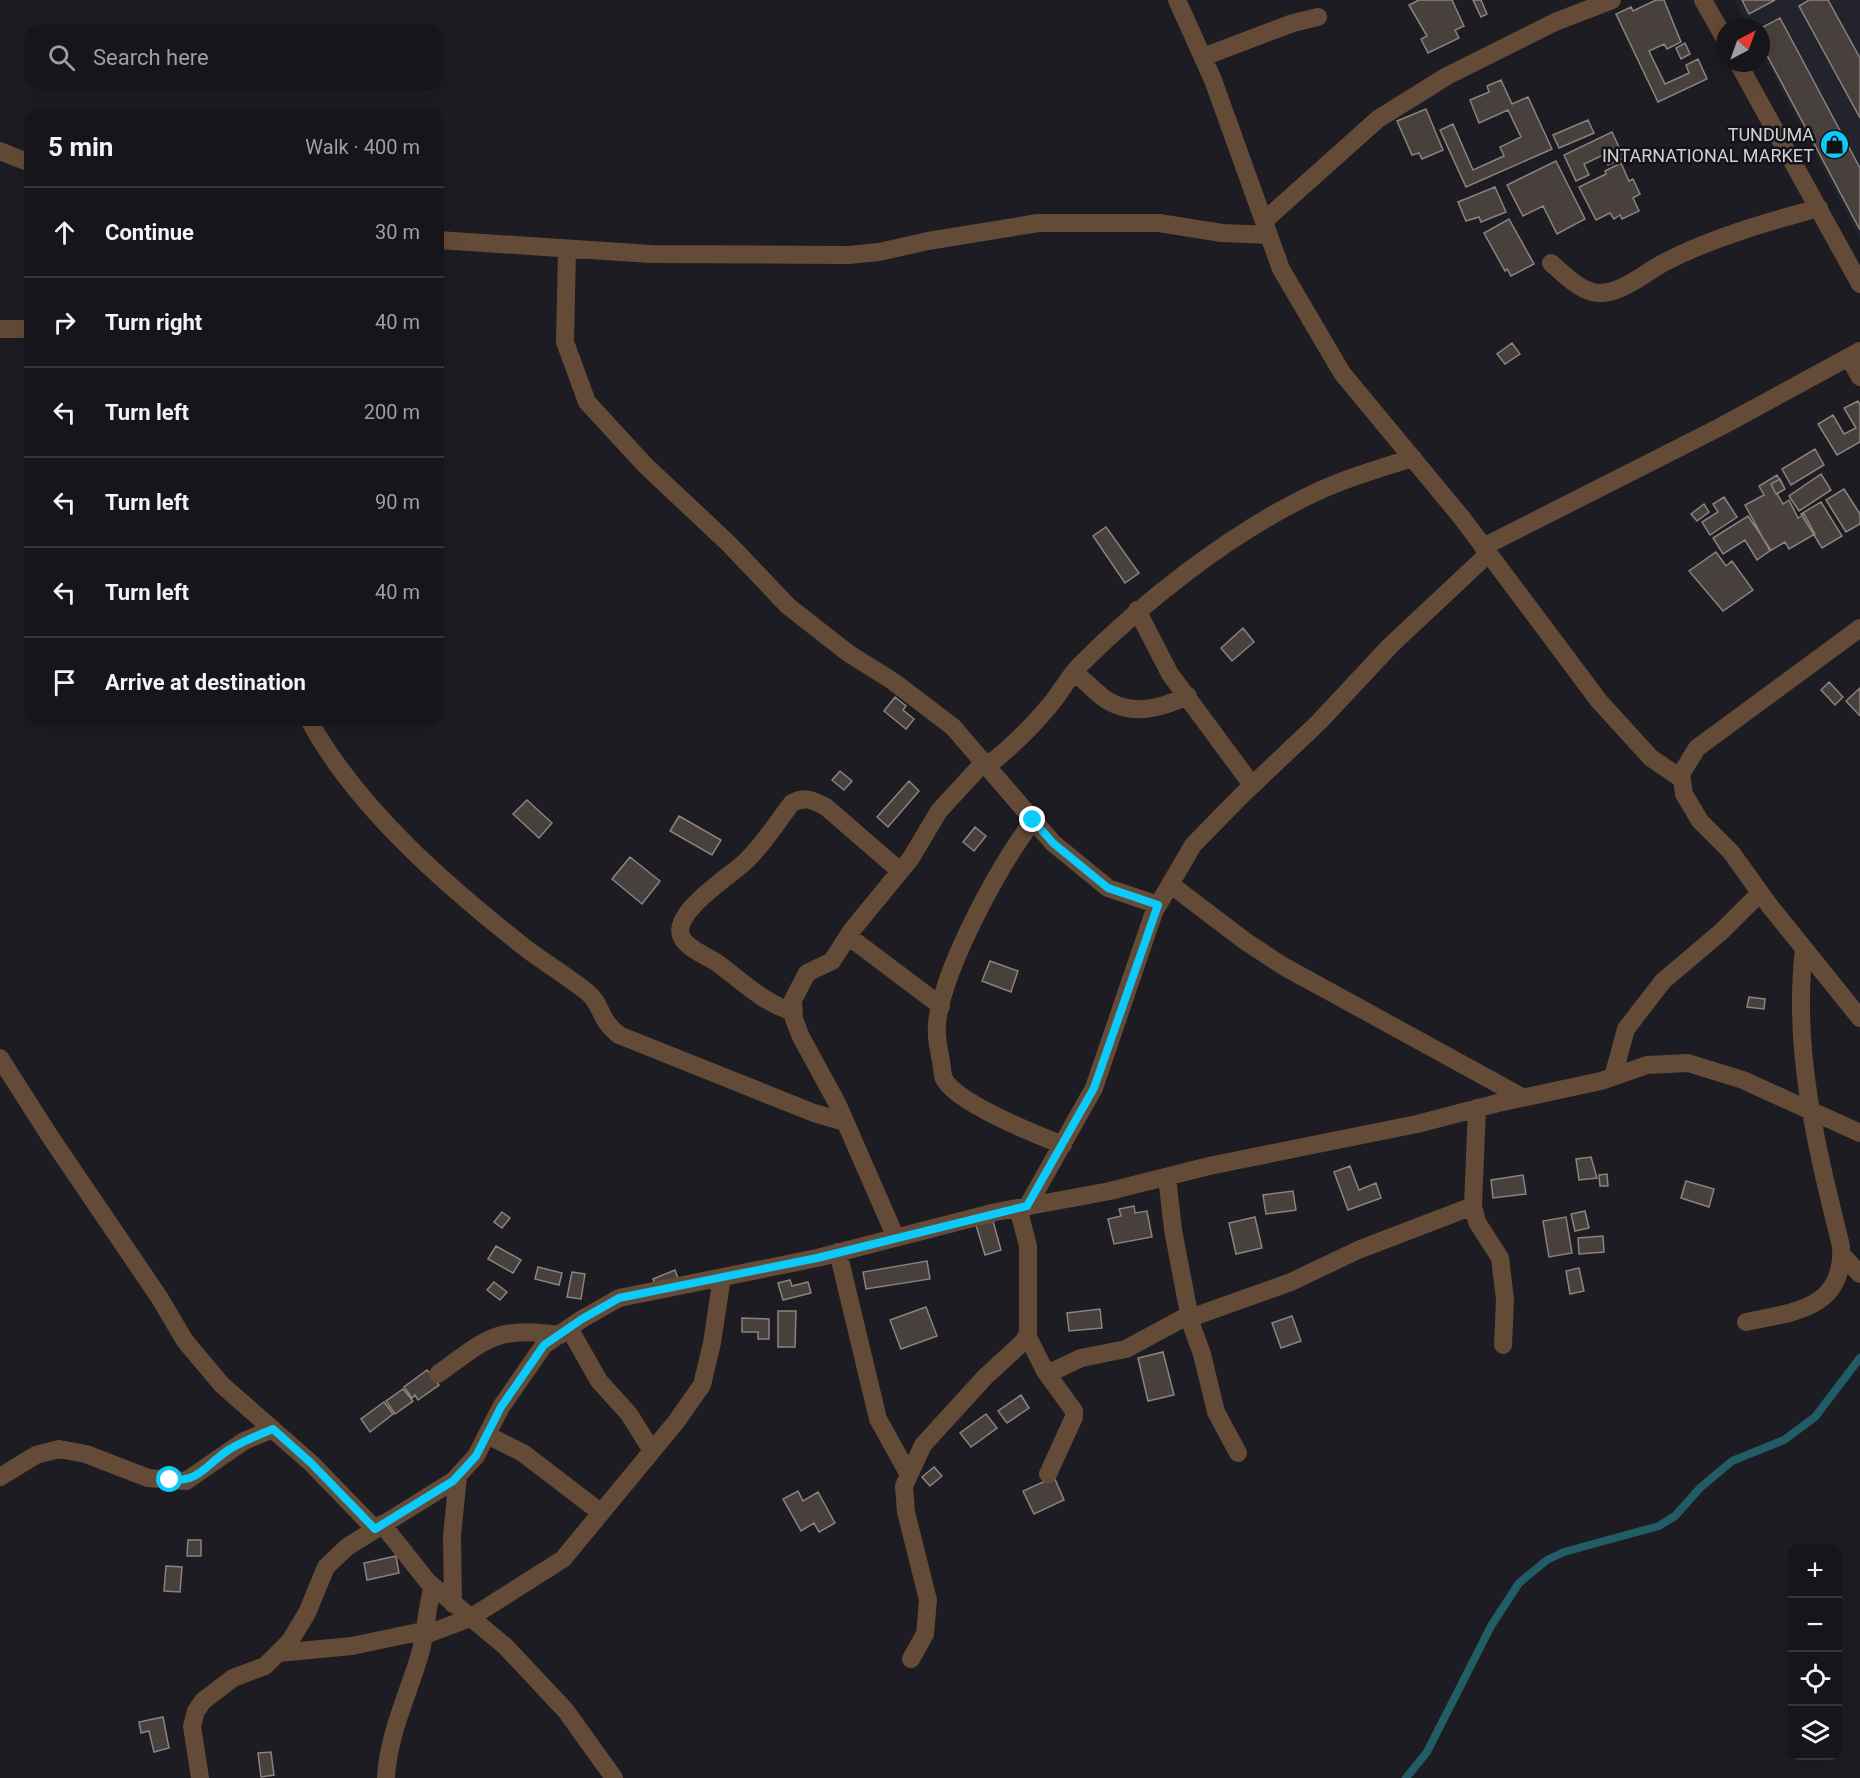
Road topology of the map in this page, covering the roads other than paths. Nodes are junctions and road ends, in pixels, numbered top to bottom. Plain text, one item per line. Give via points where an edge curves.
1 (1177, 0) edge
2 (1612, 0) edge
3 (1703, 0) edge
4 (1318, 17) dead end
5 (1716, 23) edge
6 (1203, 57) junction
7 (1743, 72) edge
8 (0, 151) edge
9 (24, 161) edge
10 (1819, 208) junction
11 (1266, 228) junction
12 (444, 240) edge
13 (567, 249) junction
14 (1551, 263) dead end
15 (1860, 284) edge
16 (24, 328) edge
17 (0, 329) edge
18 (1854, 355) edge
19 (1860, 377) edge
20 (1413, 458) junction
21 (1485, 551) junction
22 (1137, 610) junction
23 (1860, 628) edge
24 (1074, 673) junction
25 (1188, 696) junction
26 (313, 726) edge
27 (987, 763) junction
28 (1682, 779) junction
29 (1252, 785) junction
30 (1033, 820) junction
31 (900, 871) junction
32 (1170, 884) junction
33 (1760, 893) junction
34 (1158, 905) junction
35 (848, 936) junction
36 (1804, 949) junction
37 (941, 1006) junction
38 (794, 1012) junction
39 (1860, 1018) edge
40 (0, 1058) edge
41 (1613, 1077) junction
42 (1522, 1097) junction
43 (1477, 1108) junction
44 (1810, 1109) junction
45 (845, 1122) junction
46 (1860, 1133) edge
47 (1063, 1144) junction
48 (1167, 1177) junction
49 (1473, 1206) junction
50 (1023, 1207) junction
51 (896, 1238) junction
52 (837, 1252) junction
53 (1842, 1255) junction
54 (1860, 1274) edge
55 (722, 1277) junction
56 (1189, 1316) junction
57 (1746, 1322) dead end
58 (564, 1331) junction
59 (1027, 1335) junction
60 (1503, 1346) dead end
61 (438, 1374) dead end
62 (1047, 1374) junction
63 (273, 1429) junction
64 (487, 1435) junction
65 (652, 1451) junction
66 (1238, 1454) dead end
67 (1048, 1474) dead end
68 (458, 1476) junction
69 (909, 1476) junction
70 (0, 1477) edge
71 (600, 1512) junction
72 (378, 1526) junction
73 (433, 1586) junction
74 (453, 1604) junction
75 (470, 1618) junction
76 (423, 1634) junction
77 (278, 1653) junction
78 (911, 1659) dead end
79 (200, 1778) edge
80 (386, 1778) edge
81 (614, 1778) edge

1 - 6 street
2 - 11 street via 1555,22 1447,76 1378,119
3 - 5 street
4 - 6 street
6 - 11 street
7 - 10 street
8 - 9 street
10 - 14 street via 1720,240 1608,292 1592,292
10 - 15 street
11 - 13 street via 1222,233 1159,223 1038,223 849,255 651,254
11 - 20 street via 1281,269 1342,373
12 - 13 street
13 - 27 street via 565,342 587,402 788,606 953,727
16 - 17 street
18 - 19 street
18 - 21 street
20 - 21 street
20 - 22 street via 1305,497 1244,533
21 - 28 street via 1599,701 1652,758
21 - 29 street via 1319,722
22 - 24 street
22 - 25 street via 1170,674
23 - 28 street via 1696,748
24 - 25 street via 1110,702 1132,708 1155,710
24 - 27 street via 1012,746
25 - 29 street
26 - 45 street via 343,772 382,818 489,918 594,998 603,1021 619,1035
27 - 30 street
27 - 31 street via 939,811 927,835
28 - 33 street via 1684,795 1700,821 1731,852
29 - 32 street via 1193,845
30 - 34 street via 1053,843 1108,888
30 - 37 street via 982,906
31 - 35 street
31 - 38 street via 826,807 801,798 792,803 746,862 709,890 688,914 680,930 687,944 779,1008
32 - 34 street
32 - 42 street via 1284,966
33 - 36 street
33 - 41 street via 1663,981 1626,1029
34 - 47 street via 1094,1088
35 - 37 street
35 - 38 street via 832,960 807,973 793,1000
36 - 39 street
36 - 44 street via 1799,987
37 - 47 street via 937,1037 944,1079 967,1099 999,1118
38 - 45 street via 801,1037
40 - 63 street via 185,1341 222,1385
41 - 42 street
41 - 44 street via 1647,1065 1688,1064 1743,1080
42 - 43 street
43 - 48 street
43 - 49 street
44 - 46 street
44 - 53 street
45 - 51 street
47 - 50 street
48 - 50 street
48 - 56 street
49 - 56 street via 1358,1250 1291,1282
49 - 60 street via 1477,1222 1500,1258 1505,1299
50 - 51 street
50 - 59 street via 1028,1246
51 - 52 street
52 - 55 street
52 - 69 street via 878,1419
53 - 54 street
53 - 57 street via 1835,1287 1815,1305
55 - 58 street via 619,1298
55 - 65 street via 702,1385
56 - 62 street via 1126,1349 1081,1358
56 - 66 street via 1203,1353 1216,1412
58 - 61 street via 501,1333
58 - 64 street via 544,1345 501,1407
58 - 65 street via 599,1381 629,1414
59 - 62 street
59 - 69 street via 923,1445
62 - 67 street via 1069,1401 1074,1417
63 - 70 street via 244,1441 186,1481 148,1478 86,1454 59,1449 36,1455
63 - 72 street
64 - 68 street via 476,1456
64 - 71 street via 523,1453
65 - 71 street
68 - 72 street
68 - 74 street via 452,1536
69 - 78 street via 904,1486 906,1512 928,1600 925,1634
71 - 75 street via 563,1559
72 - 73 street
72 - 77 street via 326,1567 307,1613
73 - 74 street
73 - 76 street
74 - 75 street
75 - 76 street
75 - 81 street via 505,1646 566,1711
76 - 77 street
76 - 80 street via 421,1651 394,1729
77 - 79 street via 265,1666 218,1689 196,1711 192,1726

